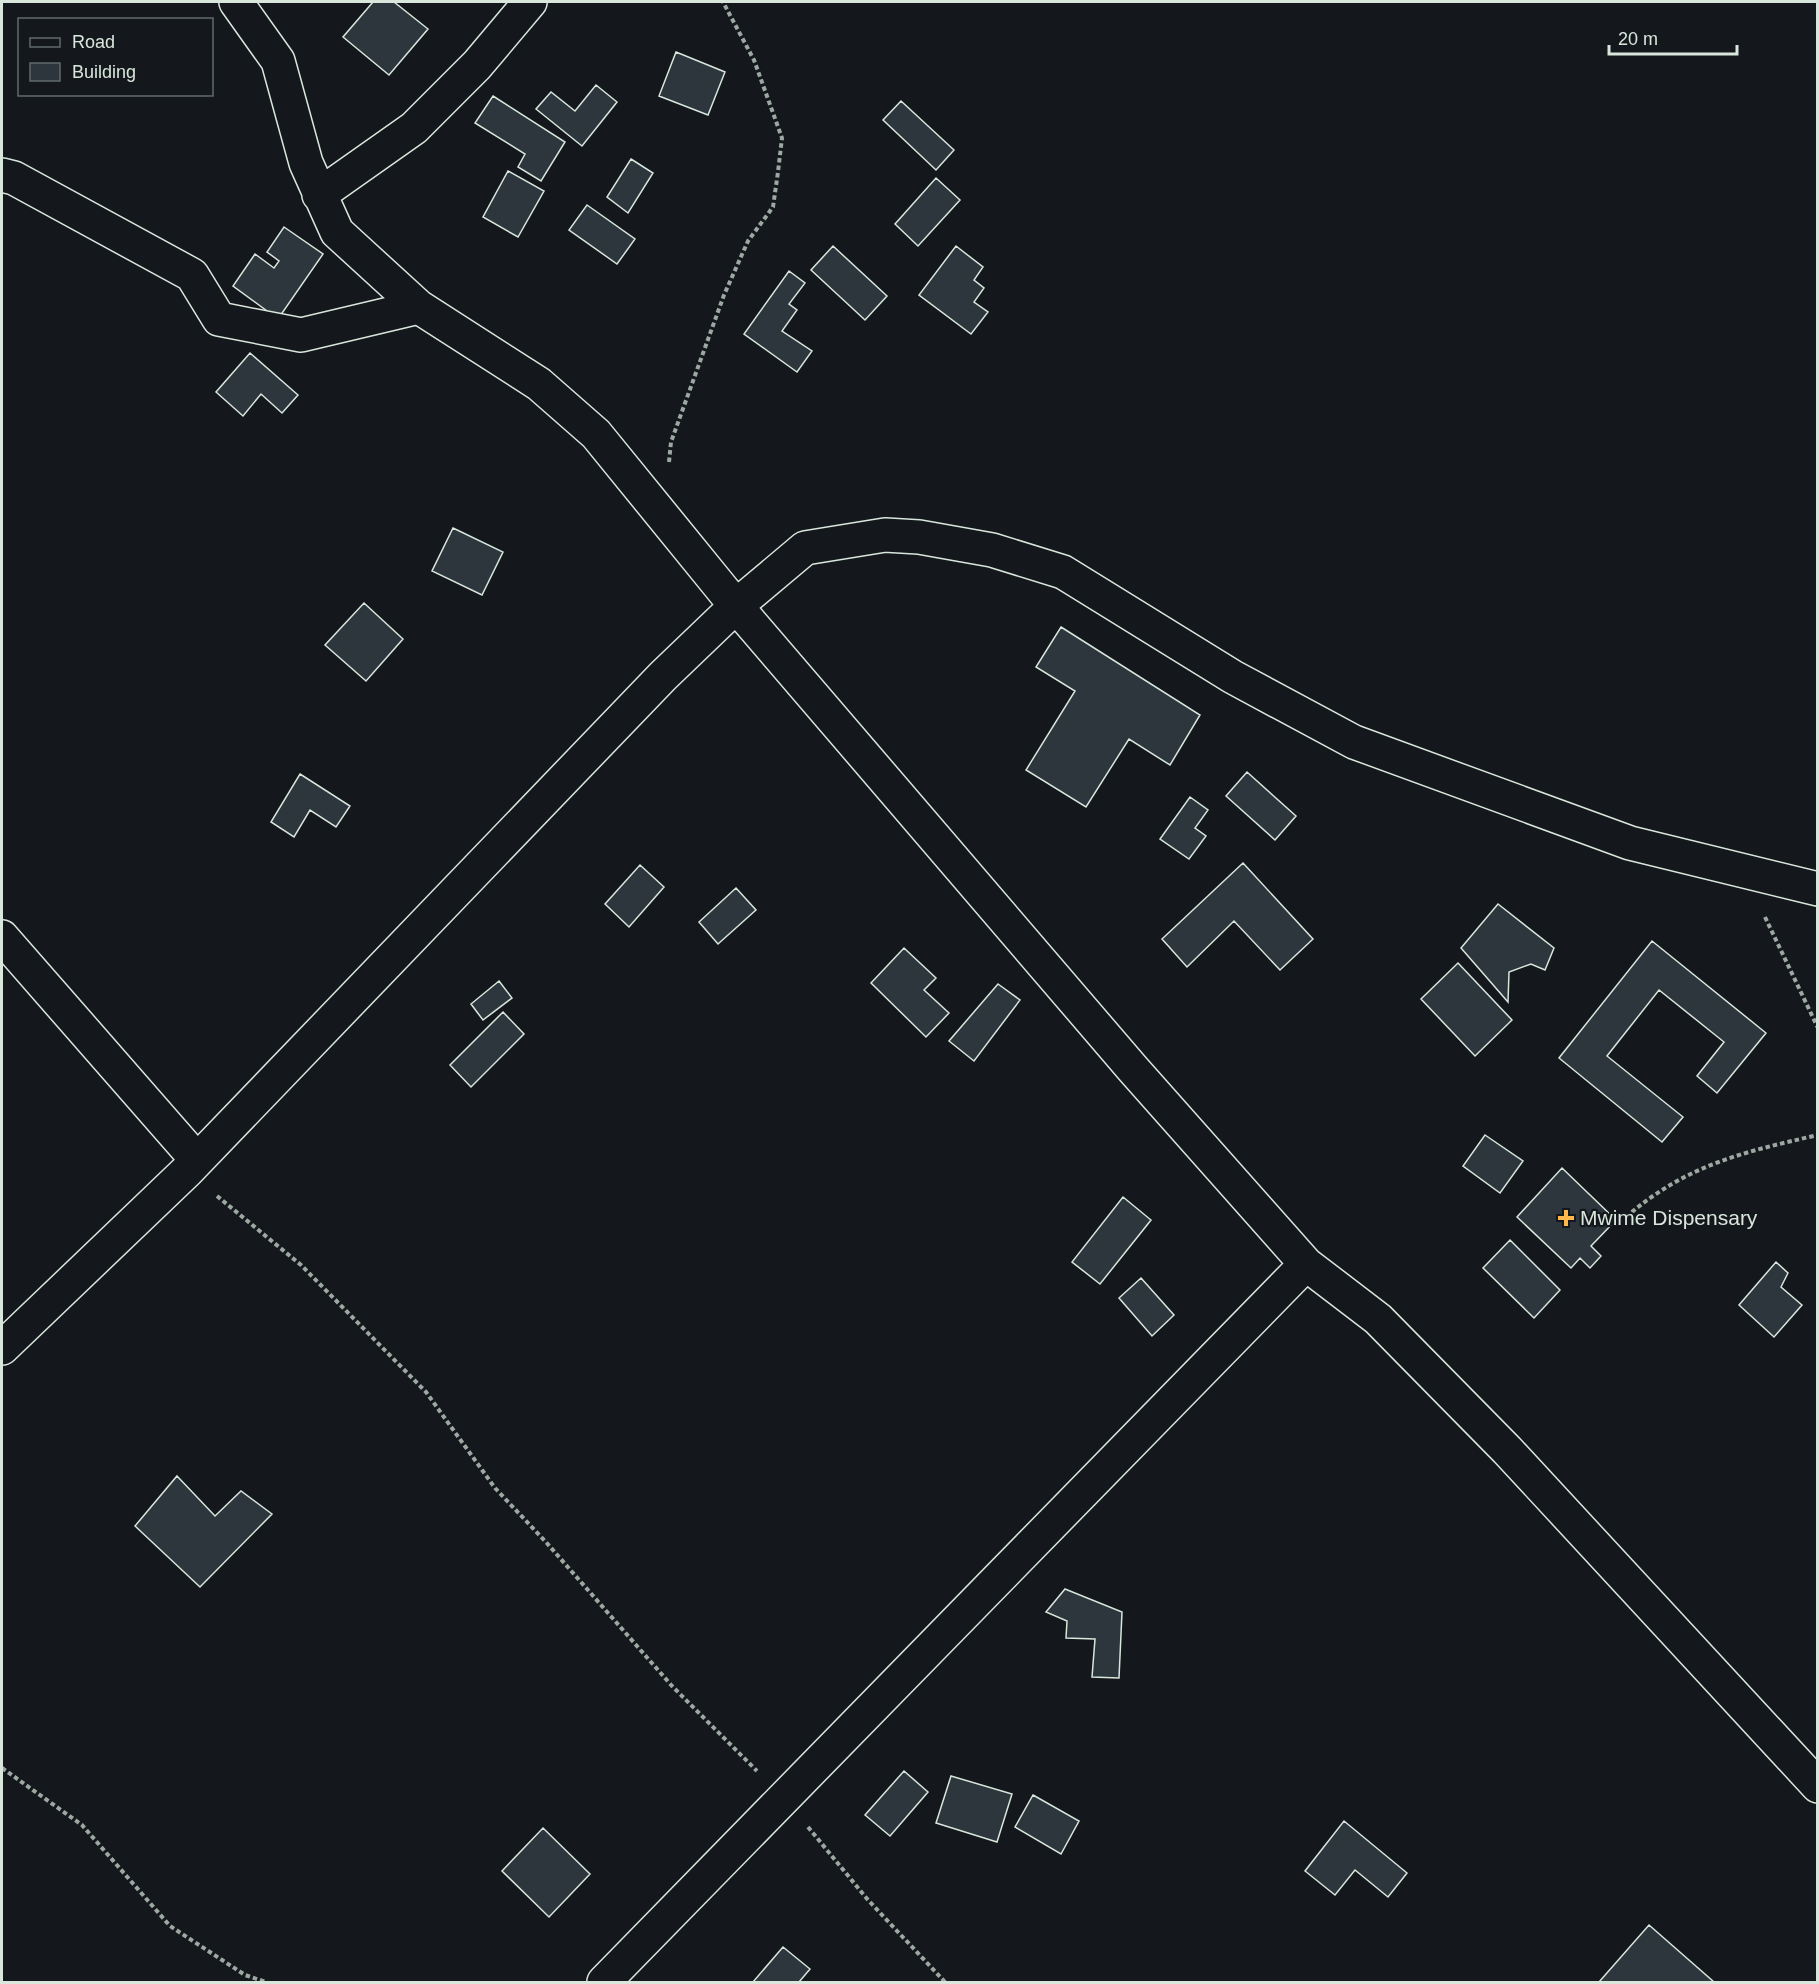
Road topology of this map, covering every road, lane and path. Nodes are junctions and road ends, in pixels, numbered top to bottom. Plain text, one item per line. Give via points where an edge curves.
1 (236, 2) edge
2 (530, 2) edge
3 (723, 2) edge
4 (2, 175) edge
5 (320, 195) junction
6 (419, 307) junction
7 (663, 516) junction
8 (736, 606) junction
9 (1743, 870) junction
10 (1818, 888) edge
11 (2, 937) edge
12 (1818, 1028) edge
13 (1818, 1135) edge
14 (192, 1166) junction
15 (1626, 1217) dead end
16 (1306, 1264) junction
17 (2, 1348) edge
18 (2, 1768) edge
19 (1818, 1786) edge
20 (784, 1798) junction
21 (266, 1983) edge
22 (604, 1983) edge
23 (945, 1983) edge

1 - 5 street via 278,61 306,163
2 - 5 street via 477,65 414,128
3 - 7 path via 754,60 782,138 773,207 748,240 671,442
4 - 6 street via 192,275 219,319 301,335
5 - 6 street via 337,232
6 - 7 street via 539,384 596,434
7 - 8 street
8 - 9 street via 805,548 885,535 992,550 1064,572 1233,677 1354,742 1630,843
8 - 14 street via 663,675
8 - 16 street via 1133,1069
9 - 10 street
9 - 12 path
11 - 14 street
13 - 15 path via 1734,1155 1683,1175
14 - 17 street
14 - 20 path via 301,1265 426,1392 495,1488 672,1686
16 - 19 street via 1378,1319 1507,1450
16 - 20 street
18 - 21 path via 82,1825 170,1926 245,1975
20 - 22 street
20 - 23 path via 867,1900

